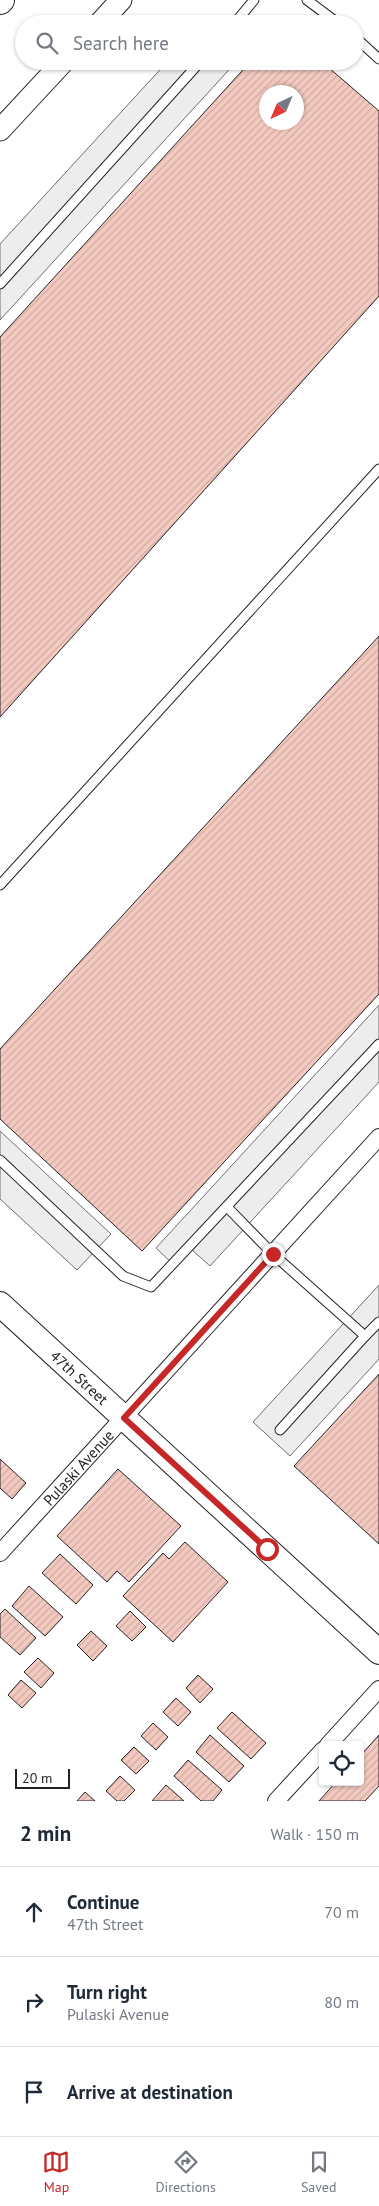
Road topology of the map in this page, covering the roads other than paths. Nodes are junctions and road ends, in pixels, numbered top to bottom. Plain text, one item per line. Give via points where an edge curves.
1 (121, 0) edge
2 (254, 0) edge
3 (307, 0) edge
4 (107, 15) edge
5 (242, 15) edge
6 (327, 15) edge
7 (364, 45) edge
8 (379, 59) edge
9 (56, 70) edge
10 (193, 70) edge
11 (0, 130) edge
12 (0, 284) edge
13 (379, 469) edge
14 (0, 885) edge
15 (379, 1044) edge
16 (379, 1136) edge
17 (0, 1160) edge
18 (227, 1207) junction
19 (273, 1254) junction
20 (0, 1304) edge
21 (379, 1322) edge
22 (365, 1336) junction
23 (124, 1418) junction
24 (280, 1430) dead end
25 (0, 1553) edge
26 (379, 1652) edge
27 (379, 1689) edge
28 (332, 1741) edge
29 (319, 1754) edge
30 (276, 1801) edge

1 - 4 street
2 - 5 lane
3 - 6 lane
7 - 8 lane
9 - 11 street
10 - 12 lane
13 - 14 lane
15 - 18 lane
16 - 19 street, Pulaski Avenue
17 - 18 lane via 123,1276 151,1287
18 - 19 lane
19 - 22 lane
19 - 23 street, Pulaski Avenue
20 - 23 main road, 47th Street
21 - 22 lane
22 - 24 lane
23 - 25 street, Pulaski Avenue
23 - 26 main road, 47th Street
27 - 28 street
29 - 30 street

